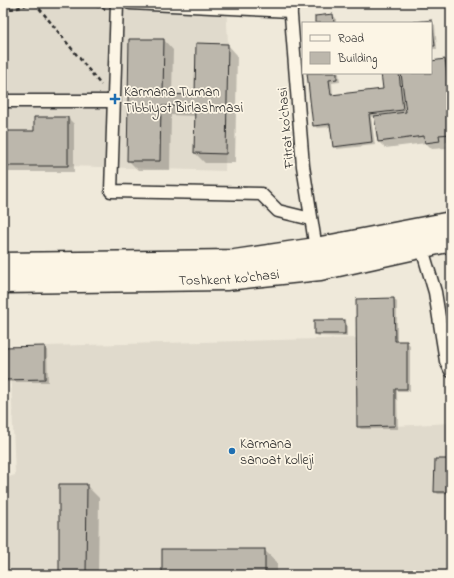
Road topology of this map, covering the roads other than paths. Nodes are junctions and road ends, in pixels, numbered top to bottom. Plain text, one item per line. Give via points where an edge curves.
1 (117, 3) edge
2 (130, 3) edge
3 (290, 7) edge
4 (3, 101) edge
5 (114, 101) junction
6 (311, 219) junction
7 (451, 223) edge
8 (419, 239) junction
9 (451, 240) edge
10 (316, 250) junction
11 (3, 264) edge
12 (3, 282) edge
13 (451, 370) edge

1 - 5 street
2 - 3 street
3 - 6 street, Fitrat ko'chasi via 303,166
4 - 5 street
5 - 6 street via 112,191 261,194 278,211
6 - 10 street, Fitrat ko'chasi
7 - 8 highway, Toshkent ko'chasi
8 - 9 highway, Toshkent ko'chasi
8 - 10 highway, Toshkent ko'chasi
8 - 12 highway, Toshkent ko'chasi via 320,269 226,279
8 - 13 street via 434,292 446,361
10 - 11 highway, Toshkent ko'chasi via 235,261

